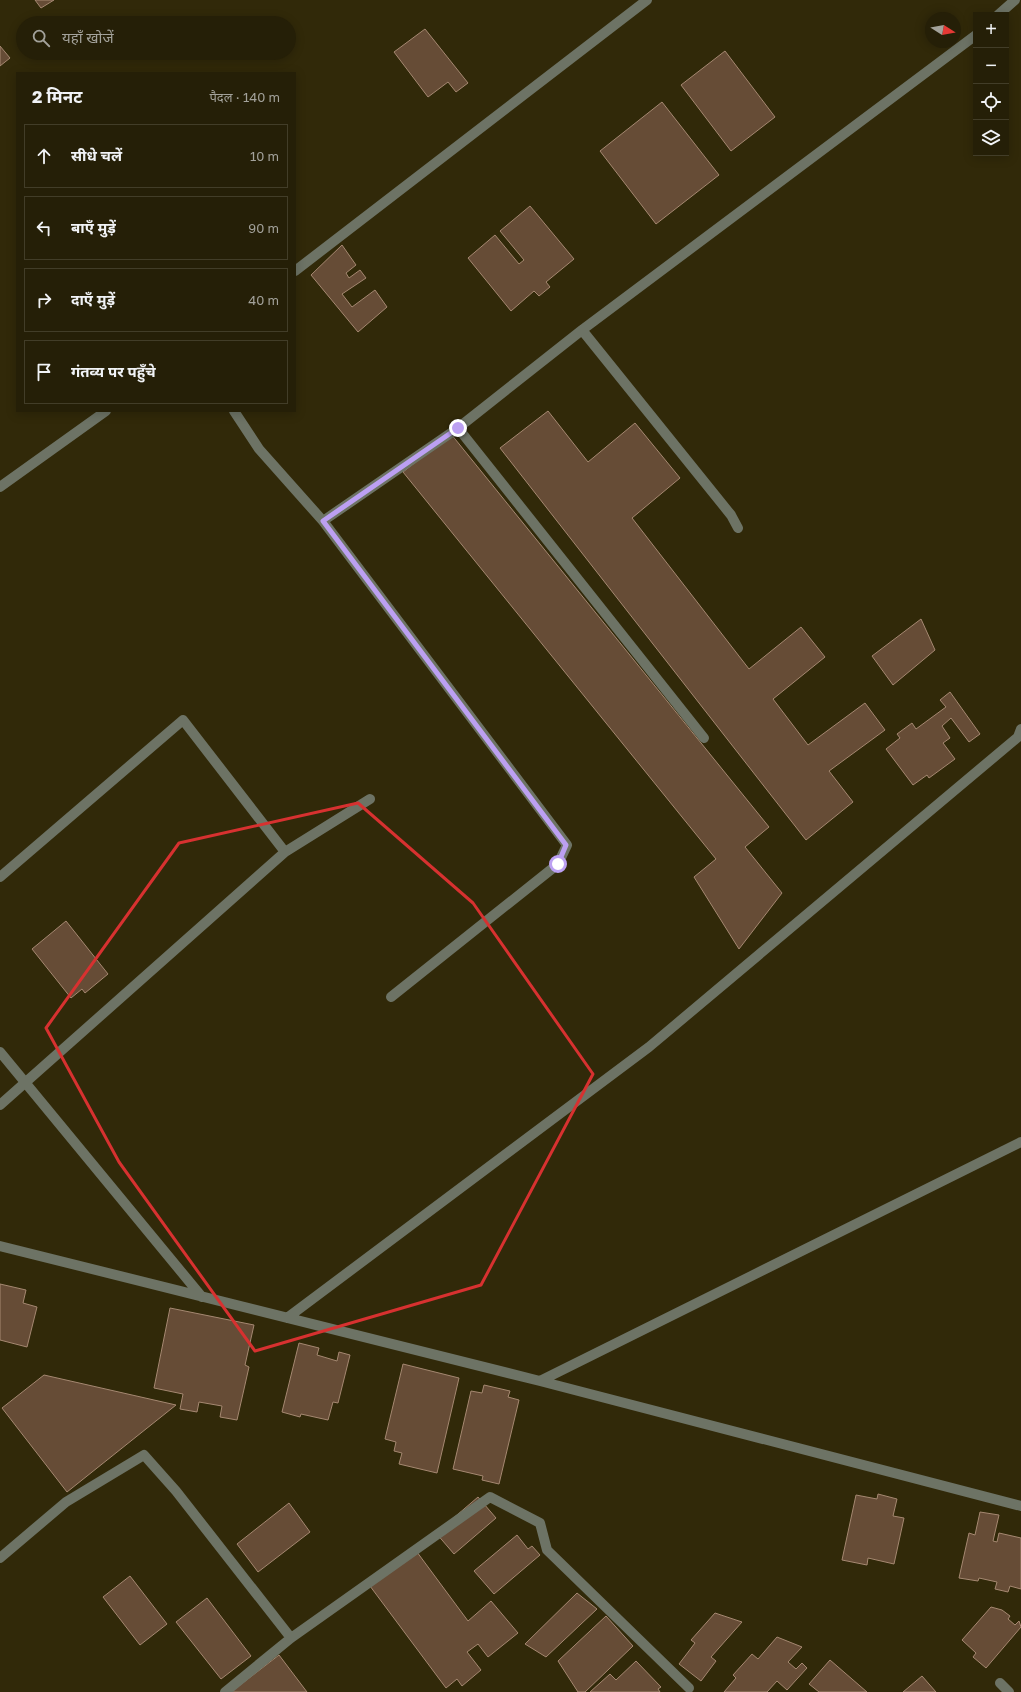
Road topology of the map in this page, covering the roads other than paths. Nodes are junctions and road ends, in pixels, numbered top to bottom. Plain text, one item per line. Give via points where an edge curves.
1 (647, 0) edge
2 (1015, 0) edge
3 (1001, 12) edge
4 (973, 38) edge
5 (296, 270) edge
6 (582, 330) junction
7 (105, 412) edge
8 (235, 412) edge
9 (458, 428) junction
10 (0, 487) edge
11 (323, 521) junction
12 (738, 528) dead end
13 (1021, 729) edge
14 (704, 738) dead end
15 (370, 799) dead end
16 (285, 852) junction
17 (0, 877) edge
18 (391, 997) dead end
19 (0, 1052) edge
20 (27, 1083) junction
21 (0, 1106) edge
22 (1021, 1142) edge
23 (0, 1246) edge
24 (202, 1297) junction
25 (287, 1318) junction
26 (540, 1381) junction
27 (1021, 1506) edge
28 (0, 1558) edge
29 (291, 1638) junction
30 (1000, 1683) dead end
31 (689, 1688) dead end
32 (225, 1692) edge
33 (1009, 1692) edge

1 - 5 street
2 - 3 street
4 - 6 street
6 - 9 street
6 - 12 street via 732,515
7 - 10 street
8 - 11 street via 259,449
9 - 11 street
9 - 14 street
11 - 18 street via 566,845 558,864
13 - 25 street via 1018,737 649,1047
15 - 16 street
16 - 17 street via 183,720
16 - 20 street
19 - 20 street
20 - 21 street
20 - 24 street
22 - 26 street
23 - 24 street
24 - 25 street
25 - 26 street
26 - 27 street
28 - 29 street via 66,1502 144,1455 176,1491
29 - 31 street via 490,1497 540,1523 547,1550
29 - 32 street
30 - 33 street

